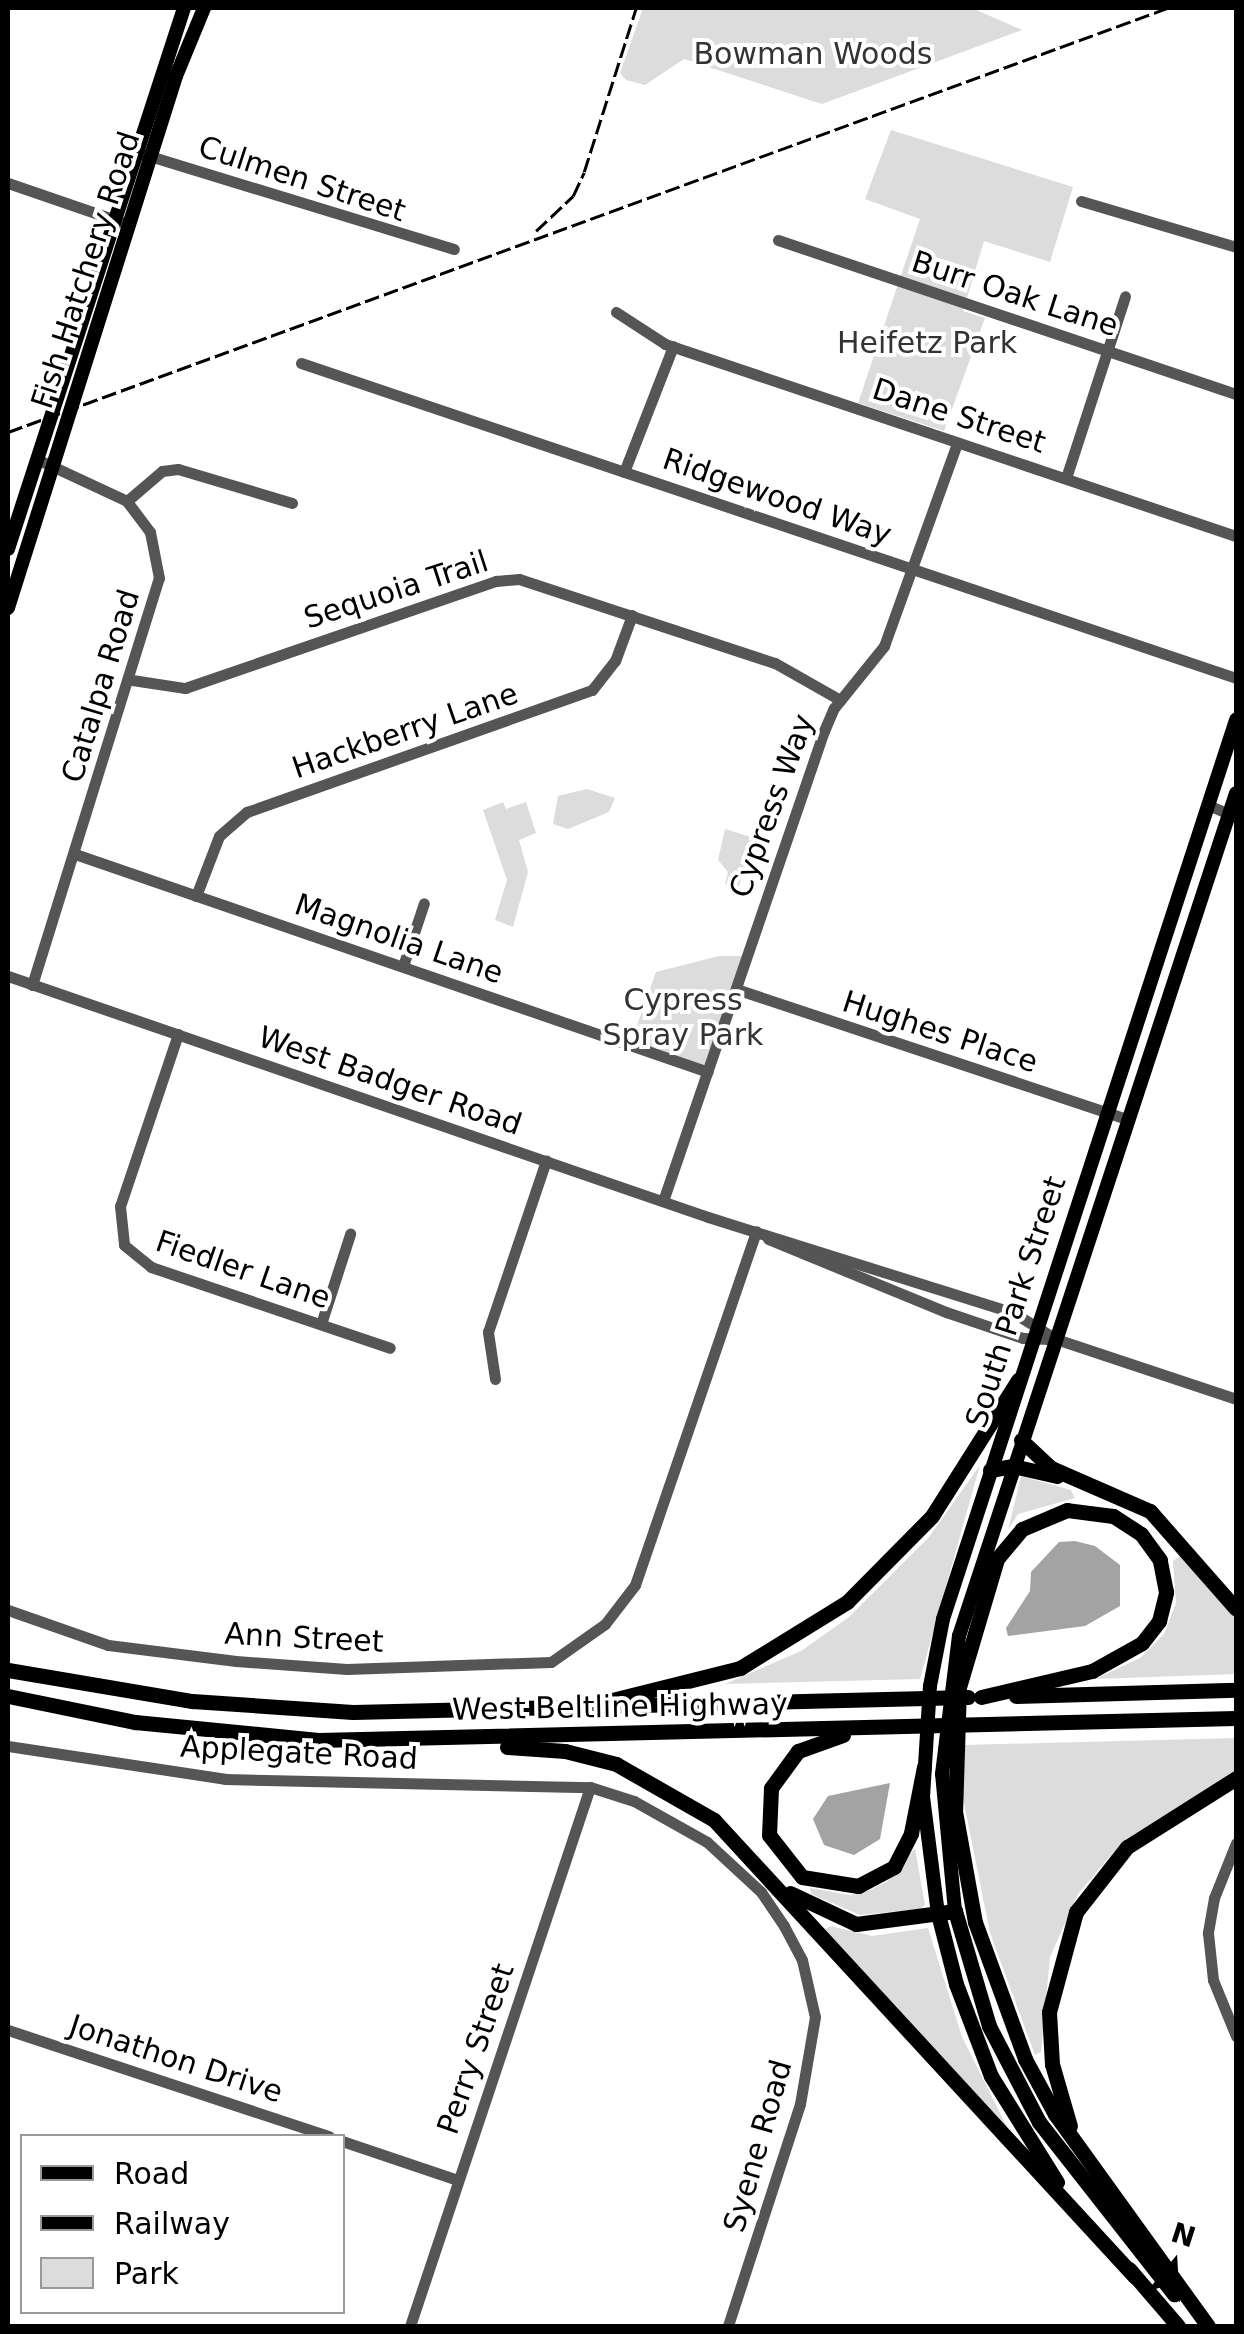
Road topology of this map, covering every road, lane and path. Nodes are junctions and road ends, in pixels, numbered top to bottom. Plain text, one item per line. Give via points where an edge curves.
1 (184, 8) edge
2 (204, 8) edge
3 (136, 152) junction
4 (151, 158) junction
5 (8, 184) edge
6 (1081, 201) dead end
7 (114, 220) junction
8 (130, 225) junction
9 (778, 240) dead end
10 (1236, 247) edge
11 (454, 250) dead end
12 (1125, 296) dead end
13 (616, 312) dead end
14 (673, 346) junction
15 (1109, 352) junction
16 (302, 363) dead end
17 (1236, 394) edge
18 (957, 443) junction
19 (37, 460) junction
20 (52, 465) junction
21 (624, 472) junction
22 (1066, 478) junction
23 (128, 501) junction
24 (292, 503) dead end
25 (1236, 536) edge
26 (8, 548) edge
27 (913, 569) junction
28 (8, 608) edge
29 (632, 614) junction
30 (1236, 678) edge
31 (132, 680) junction
32 (840, 700) junction
33 (1236, 720) edge
34 (1236, 793) edge
35 (1208, 805) junction
36 (1233, 815) edge
37 (74, 854) junction
38 (196, 896) junction
39 (424, 902) dead end
40 (403, 966) junction
41 (8, 976) edge
42 (32, 984) junction
43 (736, 989) junction
44 (178, 1034) junction
45 (708, 1072) junction
46 (1106, 1112) junction
47 (1129, 1120) junction
48 (546, 1161) junction
49 (663, 1201) junction
50 (756, 1232) junction
51 (350, 1234) dead end
52 (321, 1324) junction
53 (1036, 1324) junction
54 (1031, 1339) junction
55 (1056, 1339) junction
56 (390, 1348) dead end
57 (494, 1379) dead end
58 (1018, 1380) junction
59 (1236, 1399) edge
60 (1022, 1440) junction
61 (1013, 1466) junction
62 (990, 1470) junction
63 (1076, 1480) junction
64 (1236, 1609) edge
65 (8, 1610) edge
66 (8, 1670) edge
67 (1236, 1690) edge
68 (981, 1697) junction
69 (8, 1699) edge
70 (581, 1708) junction
71 (1236, 1718) edge
72 (861, 1729) junction
73 (318, 1740) junction
74 (8, 1746) edge
75 (924, 1767) junction
76 (1236, 1778) edge
77 (590, 1787) junction
78 (1236, 1843) edge
79 (767, 1876) junction
80 (955, 1911) junction
81 (938, 1914) junction
82 (8, 2030) edge
83 (1236, 2036) edge
84 (323, 2134) edge
85 (345, 2142) edge
86 (1076, 2144) junction
87 (458, 2180) junction
88 (1135, 2277) junction
89 (410, 2326) edge
90 (728, 2326) edge
91 (1178, 2326) edge
92 (1205, 2326) edge

1 - 3 main road, Fish Hatchery Road
2 - 4 main road, Fish Hatchery Road
3 - 4 street, Culmen Street
3 - 7 main road, Fish Hatchery Road
4 - 8 main road, Fish Hatchery Road
4 - 11 street, Culmen Street
5 - 7 street
6 - 10 street via 1148,227
7 - 8 street
7 - 19 main road, Fish Hatchery Road
8 - 20 main road, Fish Hatchery Road
9 - 15 street, Burr Oak Lane
12 - 15 street
13 - 14 street, Dane Street
14 - 18 street, Dane Street
14 - 21 street
15 - 17 street, Burr Oak Lane
15 - 22 street
16 - 21 street, Ridgewood Way
18 - 22 street, Dane Street
18 - 27 street, Cypress Way
19 - 20 street
19 - 26 main road, Fish Hatchery Road
20 - 23 street
20 - 28 main road, Fish Hatchery Road
21 - 27 street, Ridgewood Way
22 - 25 street, Dane Street
23 - 24 street via 162,471 178,469
23 - 31 street, Catalpa Road via 150,532 159,578
27 - 30 street, Ridgewood Way
27 - 32 street, Cypress Way via 884,646
29 - 31 street, Sequoia Trail via 533,581 496,581 185,688
29 - 32 street, Sequoia Trail via 790,669
29 - 38 street, Hackberry Lane via 615,662 592,690 248,812 218,836
31 - 37 street, Catalpa Road
32 - 43 street, Cypress Way
33 - 35 main road, South Park Street
34 - 36 main road, South Park Street
35 - 36 street
35 - 46 main road, South Park Street
36 - 47 main road, South Park Street
37 - 38 street, Magnolia Lane
37 - 42 street, Catalpa Road
38 - 40 street, Magnolia Lane
39 - 40 street
40 - 45 street, Magnolia Lane
41 - 42 street, West Badger Road
42 - 44 street, West Badger Road
43 - 45 street, Cypress Way
43 - 46 street, Hughes Place
44 - 48 street, West Badger Road
44 - 52 street, Fiedler Lane via 120,1206 124,1245 150,1266
45 - 49 street, Cypress Way
46 - 47 street, Hughes Place
46 - 53 main road, South Park Street
47 - 55 main road, South Park Street
48 - 49 street, West Badger Road
48 - 57 street via 488,1332
49 - 50 street, West Badger Road
50 - 53 street, West Badger Road
50 - 54 street, West Badger Road via 923,1304
50 - 65 street, Ann Street via 635,1584 567,1654 529,1668 348,1669 133,1650
51 - 52 street
52 - 56 street, Fiedler Lane
53 - 54 main road, South Park Street
53 - 55 street, West Badger Road
54 - 55 street, West Badger Road
54 - 58 main road, South Park Street
55 - 59 street, West Badger Road
55 - 60 main road, South Park Street
58 - 62 main road, South Park Street
58 - 70 highway via 973,1460 904,1550 806,1631 722,1675
60 - 61 main road, South Park Street
60 - 63 highway via 1032,1456
61 - 62 highway
61 - 63 highway
61 - 80 main road, South Park Street via 950,1675 942,1816
62 - 75 main road, South Park Street via 938,1639
63 - 64 highway via 1150,1511
66 - 70 highway, West Beltline Highway via 138,1694 285,1710
67 - 68 highway, West Beltline Highway
68 - 70 highway, West Beltline Highway
68 - 86 highway via 1092,1671 1147,1638 1166,1592 1160,1560 1141,1534 1114,1516 1080,1510 1046,1516 1022,1530 998,1559 959,1687 956,1811 975,1922 1006,2018
69 - 73 highway, West Beltline Highway
71 - 72 highway, West Beltline Highway
72 - 73 highway, West Beltline Highway
72 - 75 highway via 798,1752 771,1788 769,1835 802,1878 858,1886 894,1866 911,1833
73 - 79 highway via 552,1749 602,1759 708,1815
74 - 77 street, Applegate Road via 225,1779
75 - 81 main road, South Park Street
76 - 86 highway via 1127,1847 1090,1890 1066,1934 1049,2035
77 - 87 street, Perry Street
77 - 90 street, Syene Road via 670,1820 741,1873 784,1926 813,1997 813,2041 800,2104
78 - 83 street via 1214,1898 1208,1948
79 - 81 highway via 846,1922 878,1925
79 - 88 highway
80 - 81 highway
80 - 92 highway via 989,2026 1039,2122
81 - 88 highway via 972,2030 1018,2127
82 - 84 street, Jonathon Drive
85 - 87 street
86 - 92 highway
87 - 89 street, Perry Street
88 - 91 highway

